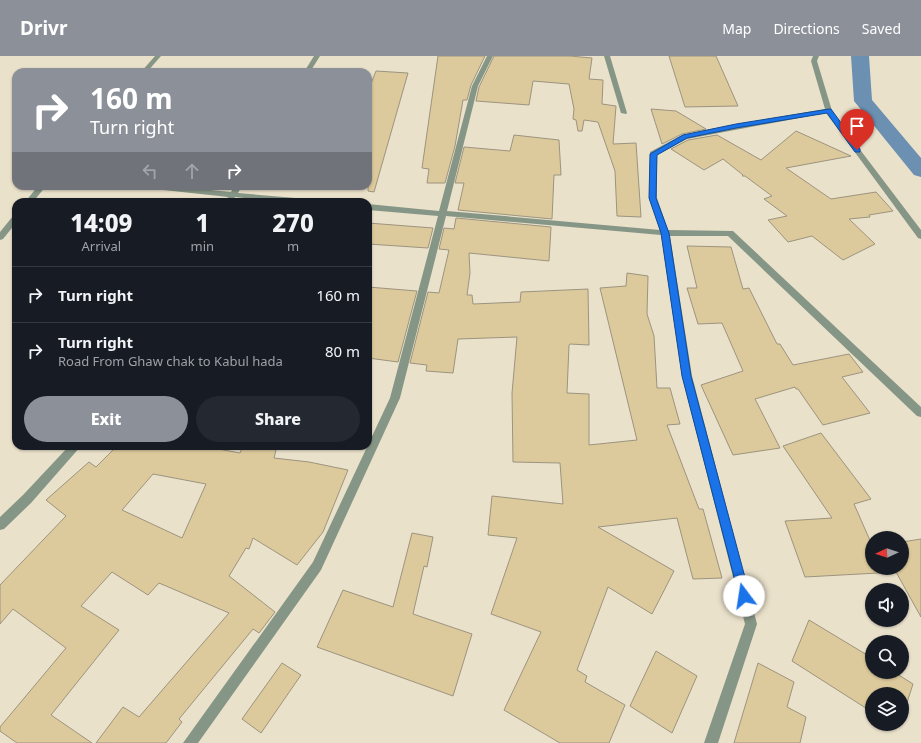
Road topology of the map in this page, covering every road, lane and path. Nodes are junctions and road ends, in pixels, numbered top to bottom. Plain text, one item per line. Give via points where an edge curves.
1 (158, 56) edge
2 (317, 56) edge
3 (490, 56) edge
4 (607, 56) edge
5 (816, 56) edge
6 (148, 68) edge
7 (310, 68) edge
8 (829, 110) junction
9 (624, 113) dead end
10 (39, 190) edge
11 (171, 190) edge
12 (32, 198) edge
13 (224, 198) edge
14 (372, 207) edge
15 (443, 214) junction
16 (12, 223) edge
17 (665, 233) junction
18 (921, 236) edge
19 (0, 237) edge
20 (921, 413) edge
21 (372, 448) edge
22 (72, 450) edge
23 (371, 450) edge
24 (0, 525) edge
25 (190, 743) edge
26 (710, 743) edge

1 - 6 street
2 - 7 street
3 - 15 street via 475,86
4 - 9 street
5 - 8 street via 814,61
8 - 17 street via 685,136 654,154 653,198
8 - 18 street
10 - 12 street
11 - 13 street
14 - 15 street
15 - 17 street
15 - 21 street via 395,398
16 - 19 street
17 - 20 street via 730,233
17 - 26 street via 687,376 752,624
22 - 24 street
23 - 25 street via 317,566

